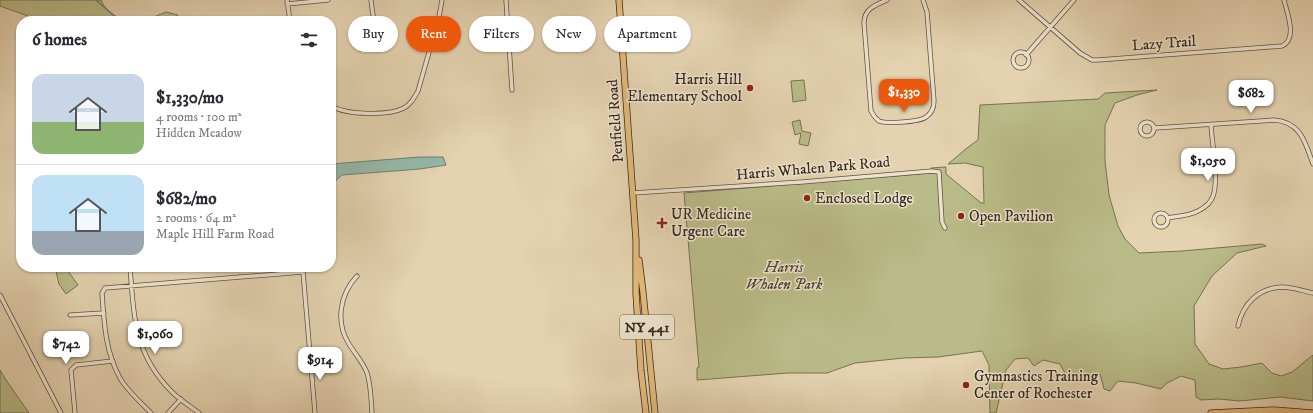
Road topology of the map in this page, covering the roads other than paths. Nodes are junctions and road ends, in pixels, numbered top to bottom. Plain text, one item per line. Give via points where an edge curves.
1 (328, 0) edge
2 (371, 0) edge
3 (442, 0) edge
4 (506, 0) edge
5 (619, 0) edge
6 (887, 0) edge
7 (923, 0) edge
8 (1018, 0) edge
9 (1074, 0) edge
10 (1284, 0) edge
11 (287, 2) edge
12 (289, 16) edge
13 (373, 16) edge
14 (1050, 28) junction
15 (1026, 55) junction
16 (512, 90) dead end
17 (336, 108) edge
18 (1211, 125) junction
19 (1155, 128) junction
20 (1313, 164) edge
21 (633, 193) junction
22 (1168, 218) junction
23 (945, 228) dead end
24 (636, 240) junction
25 (131, 272) edge
26 (357, 276) dead end
27 (132, 286) junction
28 (1313, 293) edge
29 (0, 295) edge
30 (104, 313) junction
31 (70, 315) dead end
32 (1238, 326) dead end
33 (113, 362) junction
34 (181, 399) junction
35 (61, 413) edge
36 (75, 413) edge
37 (151, 413) edge
38 (168, 413) edge
39 (199, 413) edge
40 (315, 413) edge
41 (372, 413) edge
42 (646, 413) edge
43 (655, 413) edge
44 (1211, 413) edge
45 (1313, 413) edge

1 - 11 street
2 - 13 street
3 - 17 street via 440,17 418,92 412,102 396,111 358,114
4 - 16 street
5 - 21 main road, Penfield Road / NY 441
6 - 7 street via 872,7 864,18 871,111 876,118 886,122 920,120 927,117 932,110 934,101 927,12
8 - 14 street, Lazy Trail
9 - 14 street
10 - 14 street, Lazy Trail via 1291,36 1285,45 1277,47 1092,60
11 - 12 street
14 - 15 street
15 - 15 street via 1026,66 1015,66 1013,58 1016,53 1022,52
18 - 19 street
18 - 20 street via 1274,120 1290,124 1302,135
18 - 22 street via 1215,174 1213,196 1208,205 1197,212
19 - 19 street via 1150,136 1145,136 1140,131 1146,121
21 - 23 street, Harris Whalen Park Road via 932,171 939,172 942,222
21 - 24 main road, Penfield Road / NY 441
22 - 22 street via 1163,227 1156,225 1154,221 1158,213 1163,213
24 - 42 main road, Penfield Road / NY 441 via 636,293
24 - 43 main road, Penfield Road / NY 441
25 - 27 street
26 - 41 street via 345,292 341,321 348,343 367,372
27 - 30 street via 105,288 102,293
27 - 34 street via 136,328 144,351 158,375
27 - 40 street via 303,272
28 - 32 street via 1282,287 1262,292 1245,306
29 - 35 street
30 - 31 street
30 - 33 street via 105,334
33 - 36 street via 76,364 71,370
33 - 37 street via 120,379
34 - 38 street
34 - 39 street
44 - 45 main road via 1269,410

